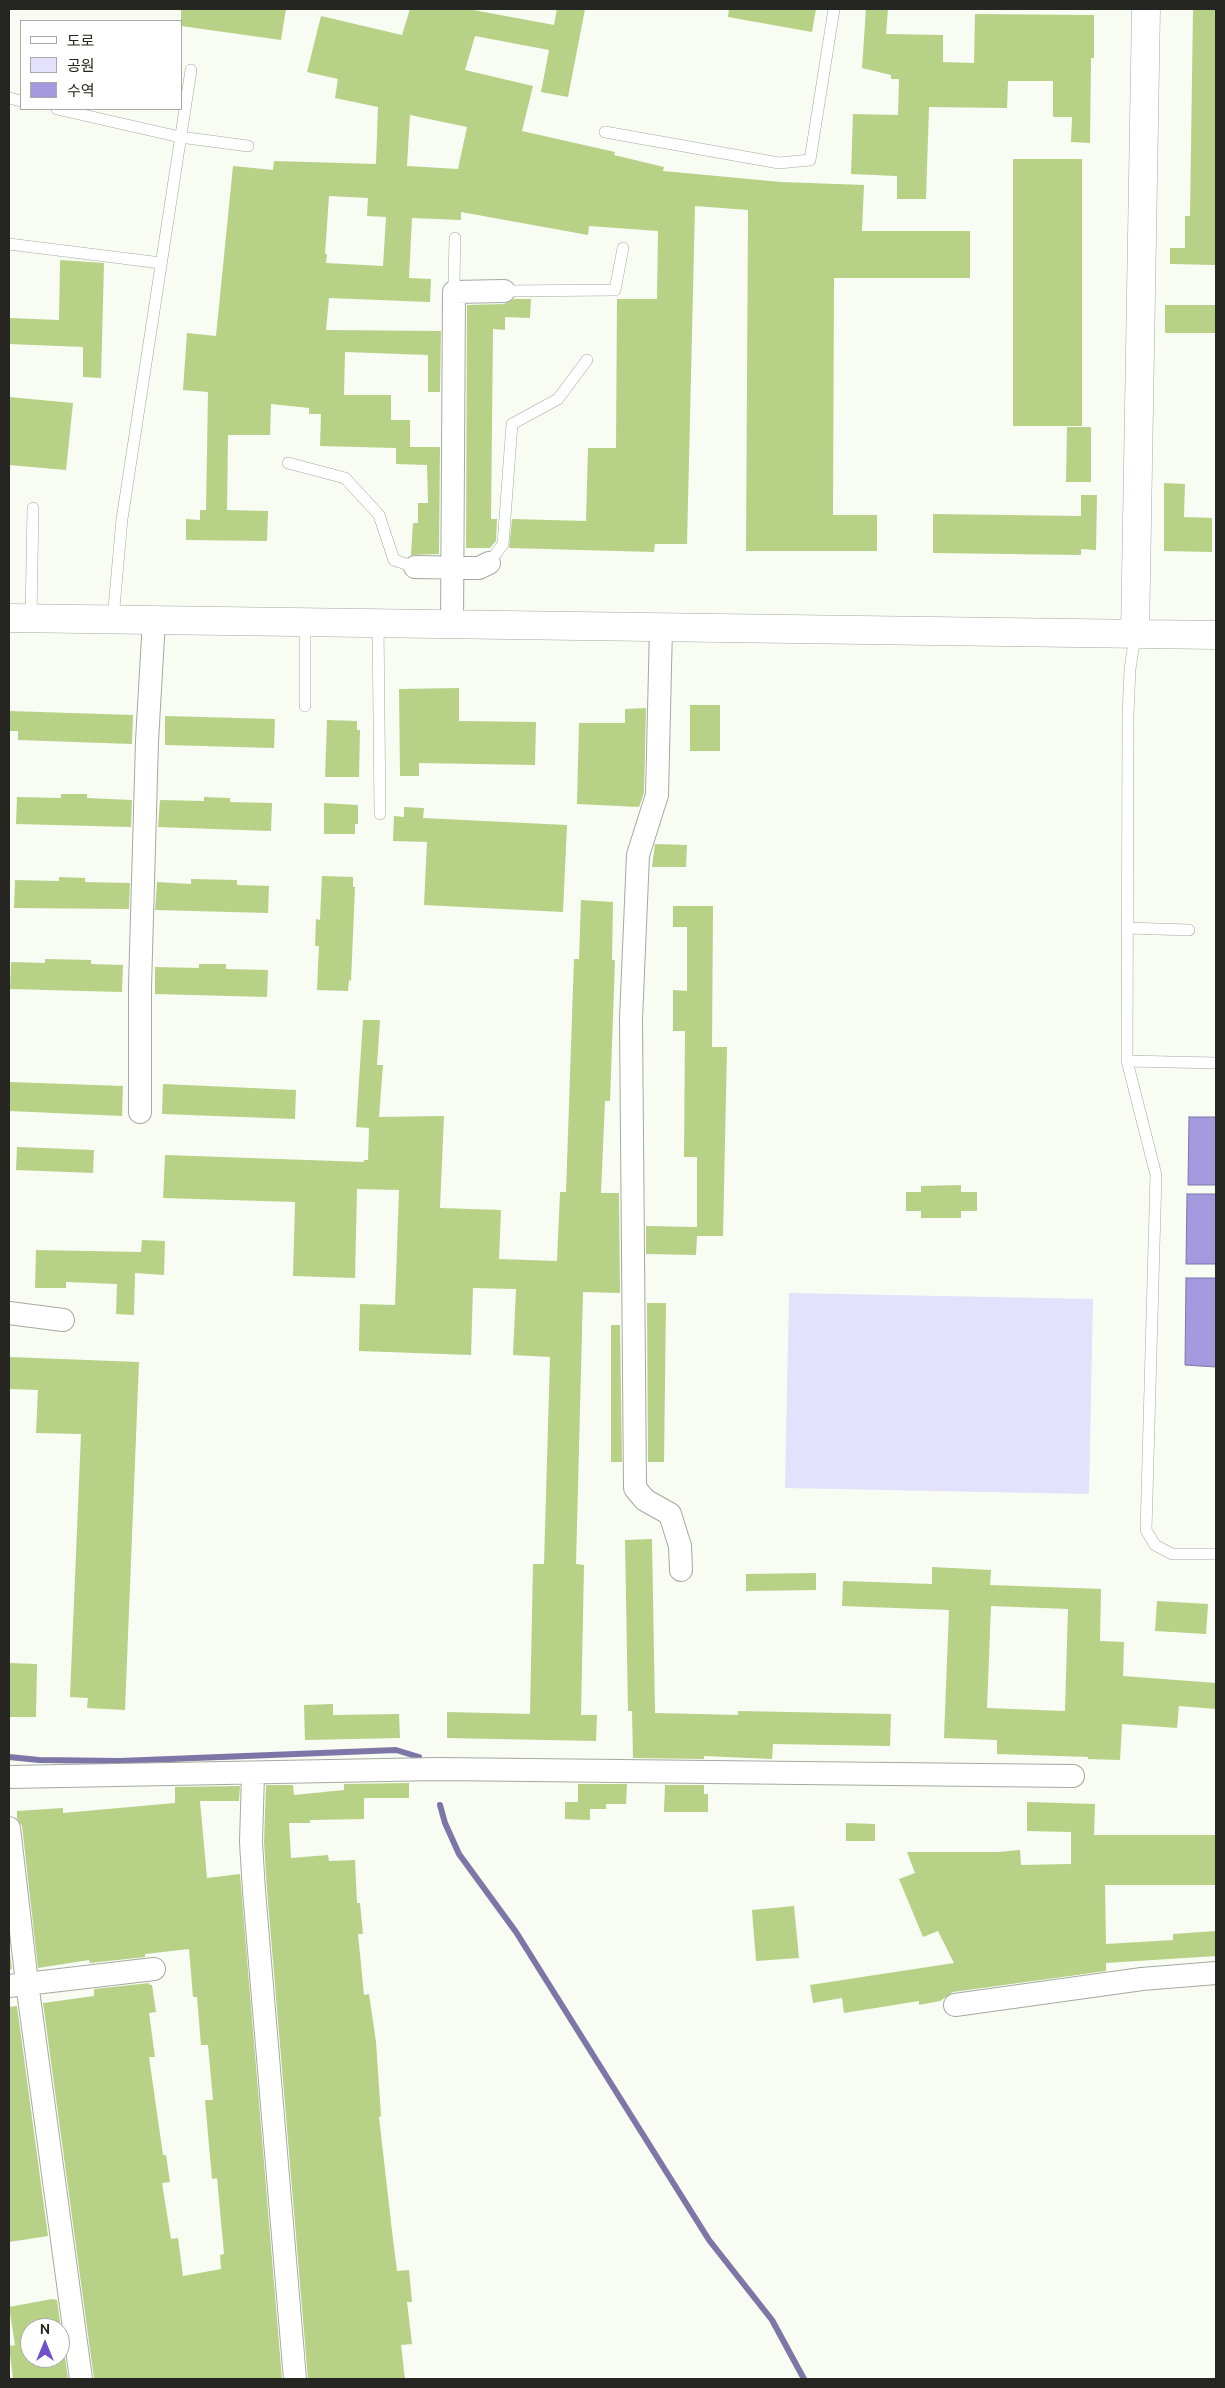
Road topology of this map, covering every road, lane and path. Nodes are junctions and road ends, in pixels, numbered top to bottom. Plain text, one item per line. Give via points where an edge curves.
1 (834, 9) edge
2 (1146, 9) edge
3 (191, 70) dead end
4 (61, 110) edge
5 (605, 132) dead end
6 (180, 137) junction
7 (248, 146) dead end
8 (455, 238) dead end
9 (9, 244) edge
10 (623, 248) dead end
11 (161, 263) junction
12 (454, 287) junction
13 (504, 291) joint
14 (587, 360) dead end
15 (288, 463) dead end
16 (33, 508) dead end
17 (489, 563) joint
18 (415, 567) joint
19 (453, 569) junction
20 (20, 618) edge
21 (113, 619) junction
22 (154, 620) junction
23 (305, 622) junction
24 (378, 623) junction
25 (452, 624) junction
26 (661, 627) junction
27 (1135, 635) junction
28 (1216, 635) edge
29 (305, 706) dead end
30 (380, 814) dead end
31 (1127, 928) junction
32 (1190, 930) dead end
33 (1127, 1061) junction
34 (1216, 1063) edge
35 (140, 1112) dead end
36 (9, 1314) edge
37 (63, 1320) dead end
38 (1216, 1554) edge
39 (682, 1570) dead end
40 (253, 1774) junction
41 (1074, 1776) dead end
42 (9, 1777) edge
43 (9, 1828) edge
44 (154, 1969) dead end
45 (1216, 1973) edge
46 (18, 1985) edge
47 (955, 2005) dead end
48 (82, 2379) edge
49 (295, 2379) edge

1 - 5 lane via 810,160 779,163
2 - 27 street
3 - 6 lane
4 - 6 lane
6 - 7 lane
6 - 11 lane
8 - 12 lane
9 - 11 lane
10 - 13 lane via 615,290
11 - 21 lane via 122,519
12 - 13 street
12 - 19 street
14 - 17 lane via 558,399 512,424 503,544
15 - 18 lane via 345,478 379,515 394,560
16 - 20 lane
17 - 19 street via 479,568
18 - 19 street
19 - 25 street
20 - 21 street
21 - 22 street
22 - 23 street
22 - 35 street via 140,967
23 - 24 street
23 - 29 lane
24 - 25 street
24 - 30 lane
25 - 26 street
26 - 27 street
26 - 39 street via 658,795 638,855 631,1019 634,1488 645,1500 670,1514 680,1546
27 - 28 street
27 - 31 lane via 1128,714
31 - 32 lane
31 - 33 lane
33 - 34 lane
33 - 38 lane via 1156,1175 1146,1530 1155,1545 1172,1554
36 - 37 street
40 - 41 street via 438,1769
40 - 42 street
40 - 49 street via 251,1842 254,1891
43 - 46 street
44 - 46 street
45 - 47 street via 1142,1978
46 - 48 street

